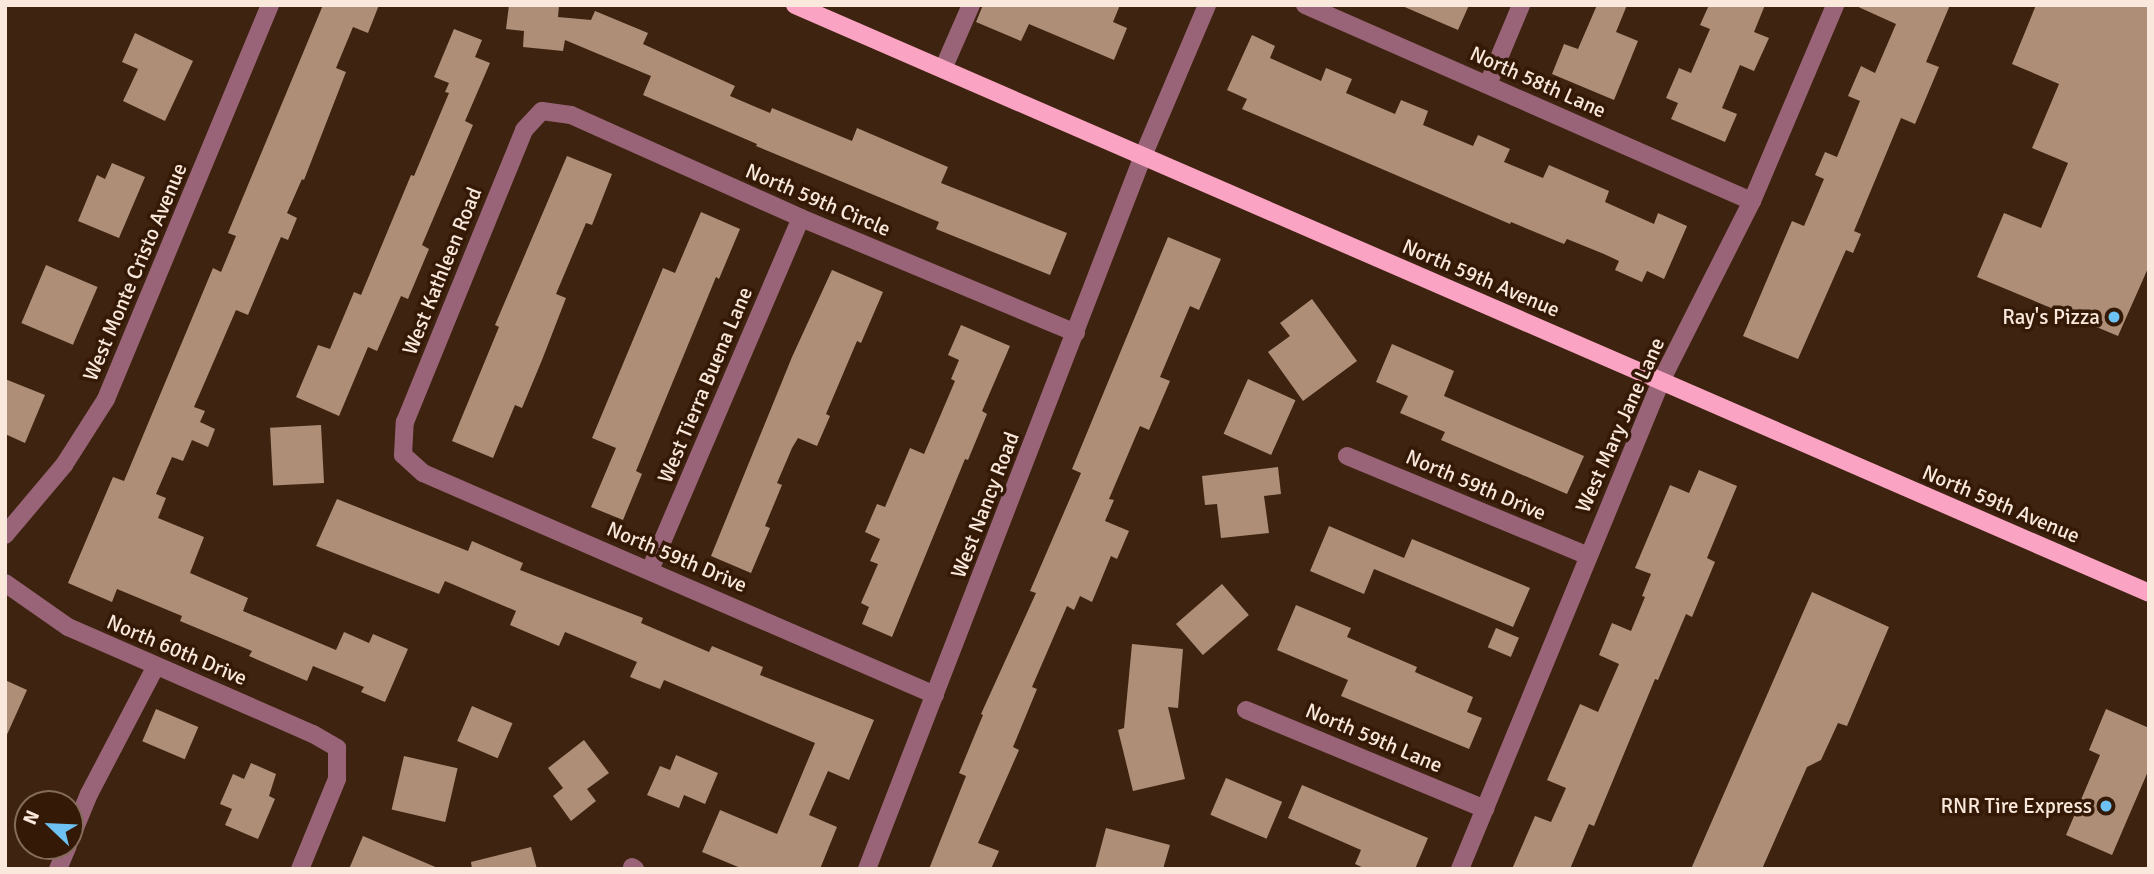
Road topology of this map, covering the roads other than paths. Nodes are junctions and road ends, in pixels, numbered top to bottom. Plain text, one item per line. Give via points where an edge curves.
1 (270, 5) edge
2 (795, 5) edge
3 (971, 5) edge
4 (1207, 5) edge
5 (1305, 5) edge
6 (1521, 5) edge
7 (1835, 5) edge
8 (943, 69) junction
9 (1488, 84) junction
10 (542, 111) joint
11 (1143, 156) junction
12 (1752, 201) junction
13 (801, 218) junction
14 (1076, 333) junction
15 (1661, 381) junction
16 (403, 456) joint
17 (1347, 456) dead end
18 (5, 535) edge
19 (1588, 556) junction
20 (650, 570) junction
21 (5, 583) edge
22 (2149, 593) edge
23 (156, 666) junction
24 (935, 695) junction
25 (1246, 710) dead end
26 (84, 806) edge
27 (1485, 809) junction
28 (300, 869) edge
29 (867, 869) edge
30 (1460, 869) edge

1 - 18 street, West Monte Cristo Avenue via 106,399 64,465
2 - 8 main road, North 59th Avenue
3 - 8 street
4 - 11 street
5 - 9 street, North 58th Lane
6 - 9 street
7 - 12 street, West Mary Jane Lane
8 - 11 main road, North 59th Avenue
9 - 12 street, North 58th Lane
10 - 13 street, North 59th Circle via 571,116
10 - 16 street, West Kathleen Road via 524,130 405,422
11 - 14 street, West Nancy Road
11 - 15 main road, North 59th Avenue
12 - 15 street, West Mary Jane Lane
13 - 14 street, North 59th Circle
13 - 20 street, West Tierra Buena Lane
14 - 24 street, West Nancy Road
15 - 19 street, West Mary Jane Lane
15 - 22 main road, North 59th Avenue
16 - 20 street, North 59th Drive via 423,473
17 - 19 street, North 59th Drive
19 - 27 street, West Mary Jane Lane
20 - 24 street, North 59th Drive
21 - 23 street, North 60th Drive via 68,627
23 - 26 street
23 - 28 street, North 60th Drive via 337,748 337,779
24 - 29 street, West Nancy Road
25 - 27 street, North 59th Lane
27 - 30 street, West Mary Jane Lane

